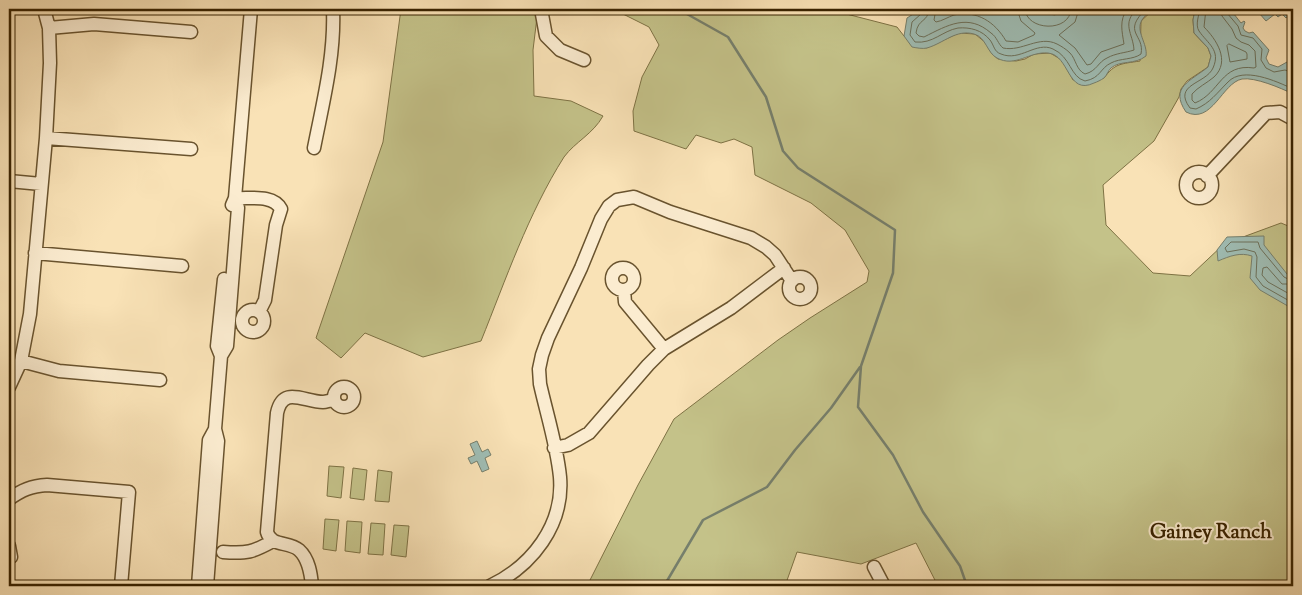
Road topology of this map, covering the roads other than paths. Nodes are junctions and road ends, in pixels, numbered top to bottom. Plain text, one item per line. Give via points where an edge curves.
1 (44, 9) edge
2 (251, 9) edge
3 (334, 9) edge
4 (541, 9) edge
5 (49, 28) junction
6 (191, 32) dead end
7 (584, 60) dead end
8 (1293, 119) edge
9 (46, 138) junction
10 (314, 148) dead end
11 (191, 149) dead end
12 (1207, 176) dead end
13 (9, 182) edge
14 (41, 184) junction
15 (235, 198) junction
16 (35, 253) junction
17 (182, 266) dead end
18 (784, 268) junction
19 (792, 281) dead end
20 (624, 290) dead end
21 (259, 312) dead end
22 (664, 349) junction
23 (21, 361) junction
24 (160, 380) dead end
25 (9, 387) edge
26 (334, 400) dead end
27 (214, 429) junction
28 (554, 448) junction
29 (9, 499) edge
30 (273, 542) junction
31 (224, 552) dead end
32 (874, 567) dead end
33 (121, 586) edge
34 (198, 586) edge
35 (207, 586) edge
36 (312, 586) edge
37 (490, 586) edge
38 (884, 586) edge

1 - 5 street
2 - 15 street
3 - 10 street via 330,64
4 - 7 street via 546,36 560,50
5 - 6 street via 94,24
5 - 9 street
8 - 12 street via 1280,112 1266,113
9 - 11 street
9 - 14 street
13 - 14 street
14 - 16 street
15 - 21 street via 269,199 275,201 280,209 265,300
15 - 27 street via 238,208 229,268 227,346 221,356
16 - 17 street
16 - 23 street via 28,328
18 - 19 street
18 - 22 street via 731,308
18 - 28 street via 766,247 750,238 634,197 617,200 609,206 542,354 540,384
20 - 22 street via 625,302
22 - 28 street via 590,433
23 - 24 street via 59,371
23 - 25 street
26 - 30 street via 323,402 291,397 279,405 267,532
27 - 34 street via 209,440
27 - 35 street via 218,440
28 - 37 street via 560,484 556,515 550,529 526,563
29 - 33 street via 23,490 41,486 129,492
30 - 31 street via 254,552
30 - 36 street via 300,550 311,568
32 - 38 street

